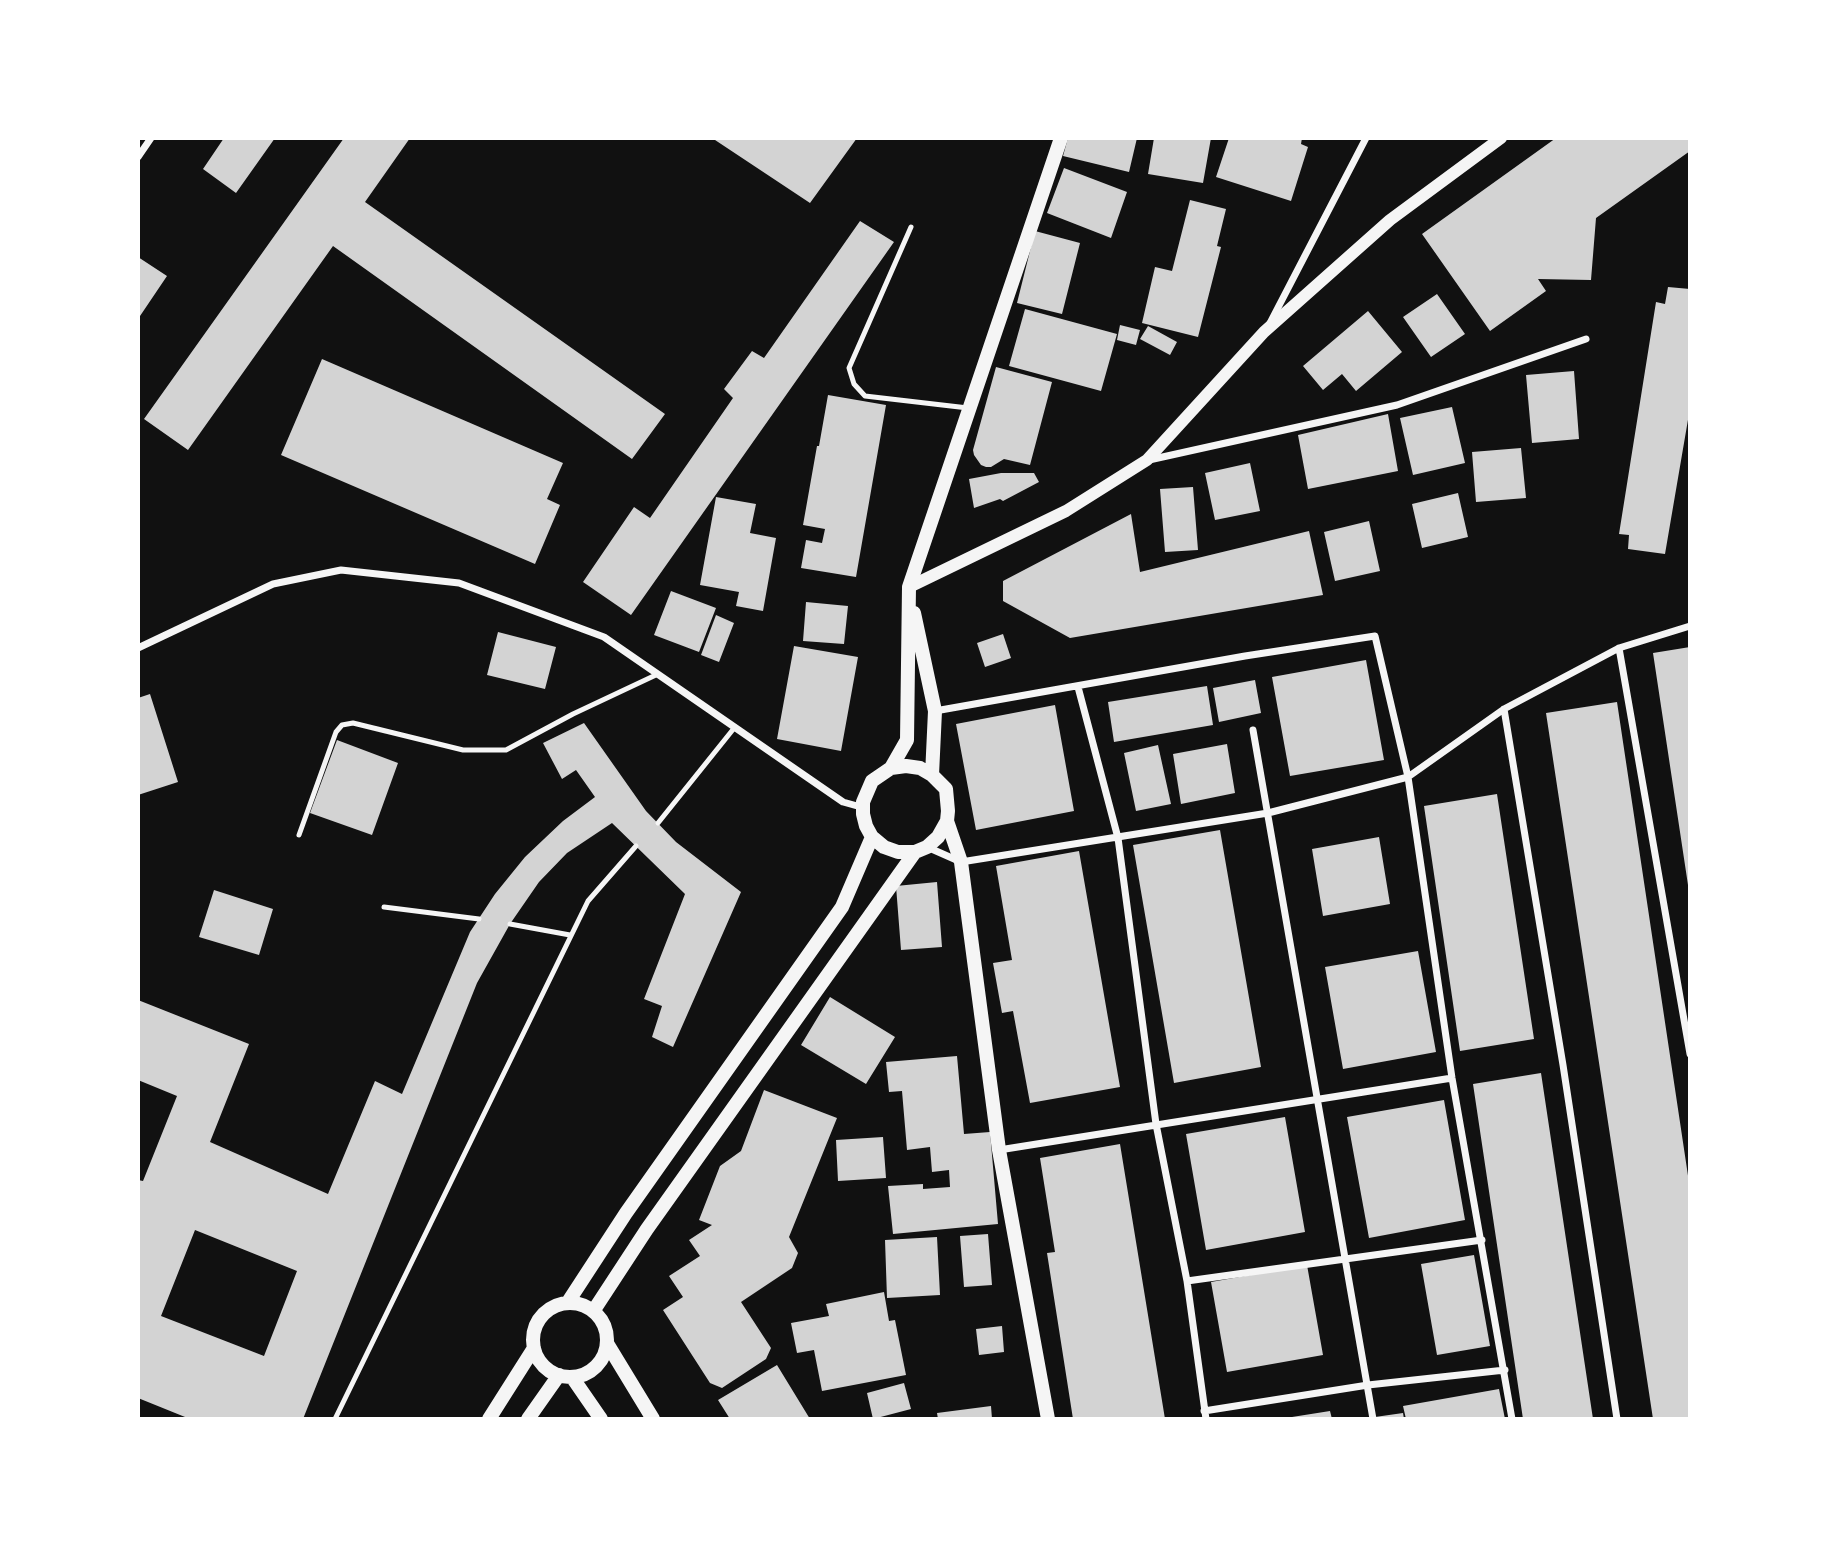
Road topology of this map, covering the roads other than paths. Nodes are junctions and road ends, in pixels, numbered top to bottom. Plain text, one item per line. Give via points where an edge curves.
1 (151, 138) edge
2 (1061, 138) edge
3 (1366, 138) edge
4 (1501, 138) edge
5 (138, 157) edge
6 (911, 227) dead end
7 (1264, 332) junction
8 (1586, 340) dead end
9 (971, 408) junction
10 (1147, 460) junction
11 (909, 587) junction
12 (1690, 626) edge
13 (138, 648) edge
14 (1619, 648) junction
15 (658, 674) junction
16 (1078, 687) junction
17 (1504, 709) junction
18 (936, 711) junction
19 (735, 727) junction
20 (1253, 730) dead end
21 (891, 768) junction
22 (932, 775) junction
23 (1408, 777) junction
24 (1268, 813) junction
25 (863, 814) junction
26 (947, 821) junction
27 (658, 823) dead end
28 (299, 835) dead end
29 (872, 838) junction
30 (1118, 838) junction
31 (636, 846) dead end
32 (921, 849) junction
33 (961, 862) junction
34 (384, 907) dead end
35 (479, 919) dead end
36 (510, 924) dead end
37 (570, 935) junction
38 (1690, 1054) edge
39 (1452, 1078) junction
40 (1317, 1098) junction
41 (1156, 1124) junction
42 (999, 1150) junction
43 (1482, 1240) junction
44 (1345, 1258) junction
45 (1187, 1281) junction
46 (568, 1302) junction
47 (594, 1310) junction
48 (608, 1345) junction
49 (534, 1348) junction
50 (1505, 1370) junction
51 (565, 1376) junction
52 (1368, 1385) junction
53 (1205, 1415) edge
54 (335, 1419) edge
55 (489, 1419) edge
56 (528, 1419) edge
57 (601, 1419) edge
58 (653, 1419) edge
59 (1048, 1419) edge
60 (1373, 1419) edge
61 (1513, 1419) edge
62 (1617, 1419) edge

1 - 5 street
2 - 9 main road
3 - 7 street
4 - 7 street via 1390,220
6 - 9 lane via 849,368 854,384 865,396
7 - 10 street
8 - 10 street via 1397,405
9 - 11 main road
10 - 11 street via 1066,511
11 - 18 main road
11 - 21 main road via 907,740
12 - 14 street
13 - 15 street via 273,583 341,570 459,583 604,637
14 - 17 street
14 - 38 street
15 - 19 street
15 - 28 lane via 506,750 463,750 352,723 342,725
16 - 18 street
16 - 23 street via 1375,636
16 - 30 street
17 - 23 street
17 - 62 street
18 - 22 main road
19 - 25 street via 843,802 861,807
19 - 27 lane
20 - 24 street
21 - 22 main road via 920,768
21 - 25 main road via 873,781
22 - 26 main road via 946,789
23 - 24 street
23 - 39 street
24 - 30 street
24 - 40 street
25 - 29 main road
26 - 32 main road via 938,837
26 - 33 main road
29 - 32 main road via 898,852
29 - 46 main road via 842,907
30 - 33 street
30 - 41 street
31 - 37 lane via 588,901
32 - 33 street
32 - 47 main road
33 - 42 main road
34 - 35 lane
36 - 37 lane
37 - 54 lane
39 - 40 street
39 - 43 street
40 - 41 street
40 - 44 street
41 - 42 street
41 - 45 street
42 - 59 main road
43 - 44 street
43 - 50 street
44 - 45 street
44 - 52 street
45 - 53 street
46 - 47 main road
46 - 49 main road via 545,1312 537,1322
47 - 48 main road via 607,1332
48 - 51 main road via 595,1368 584,1375
48 - 58 main road
49 - 51 main road via 548,1370
49 - 55 main road
50 - 52 street
50 - 61 street
51 - 56 main road
51 - 57 main road
52 - 53 street
52 - 60 street

